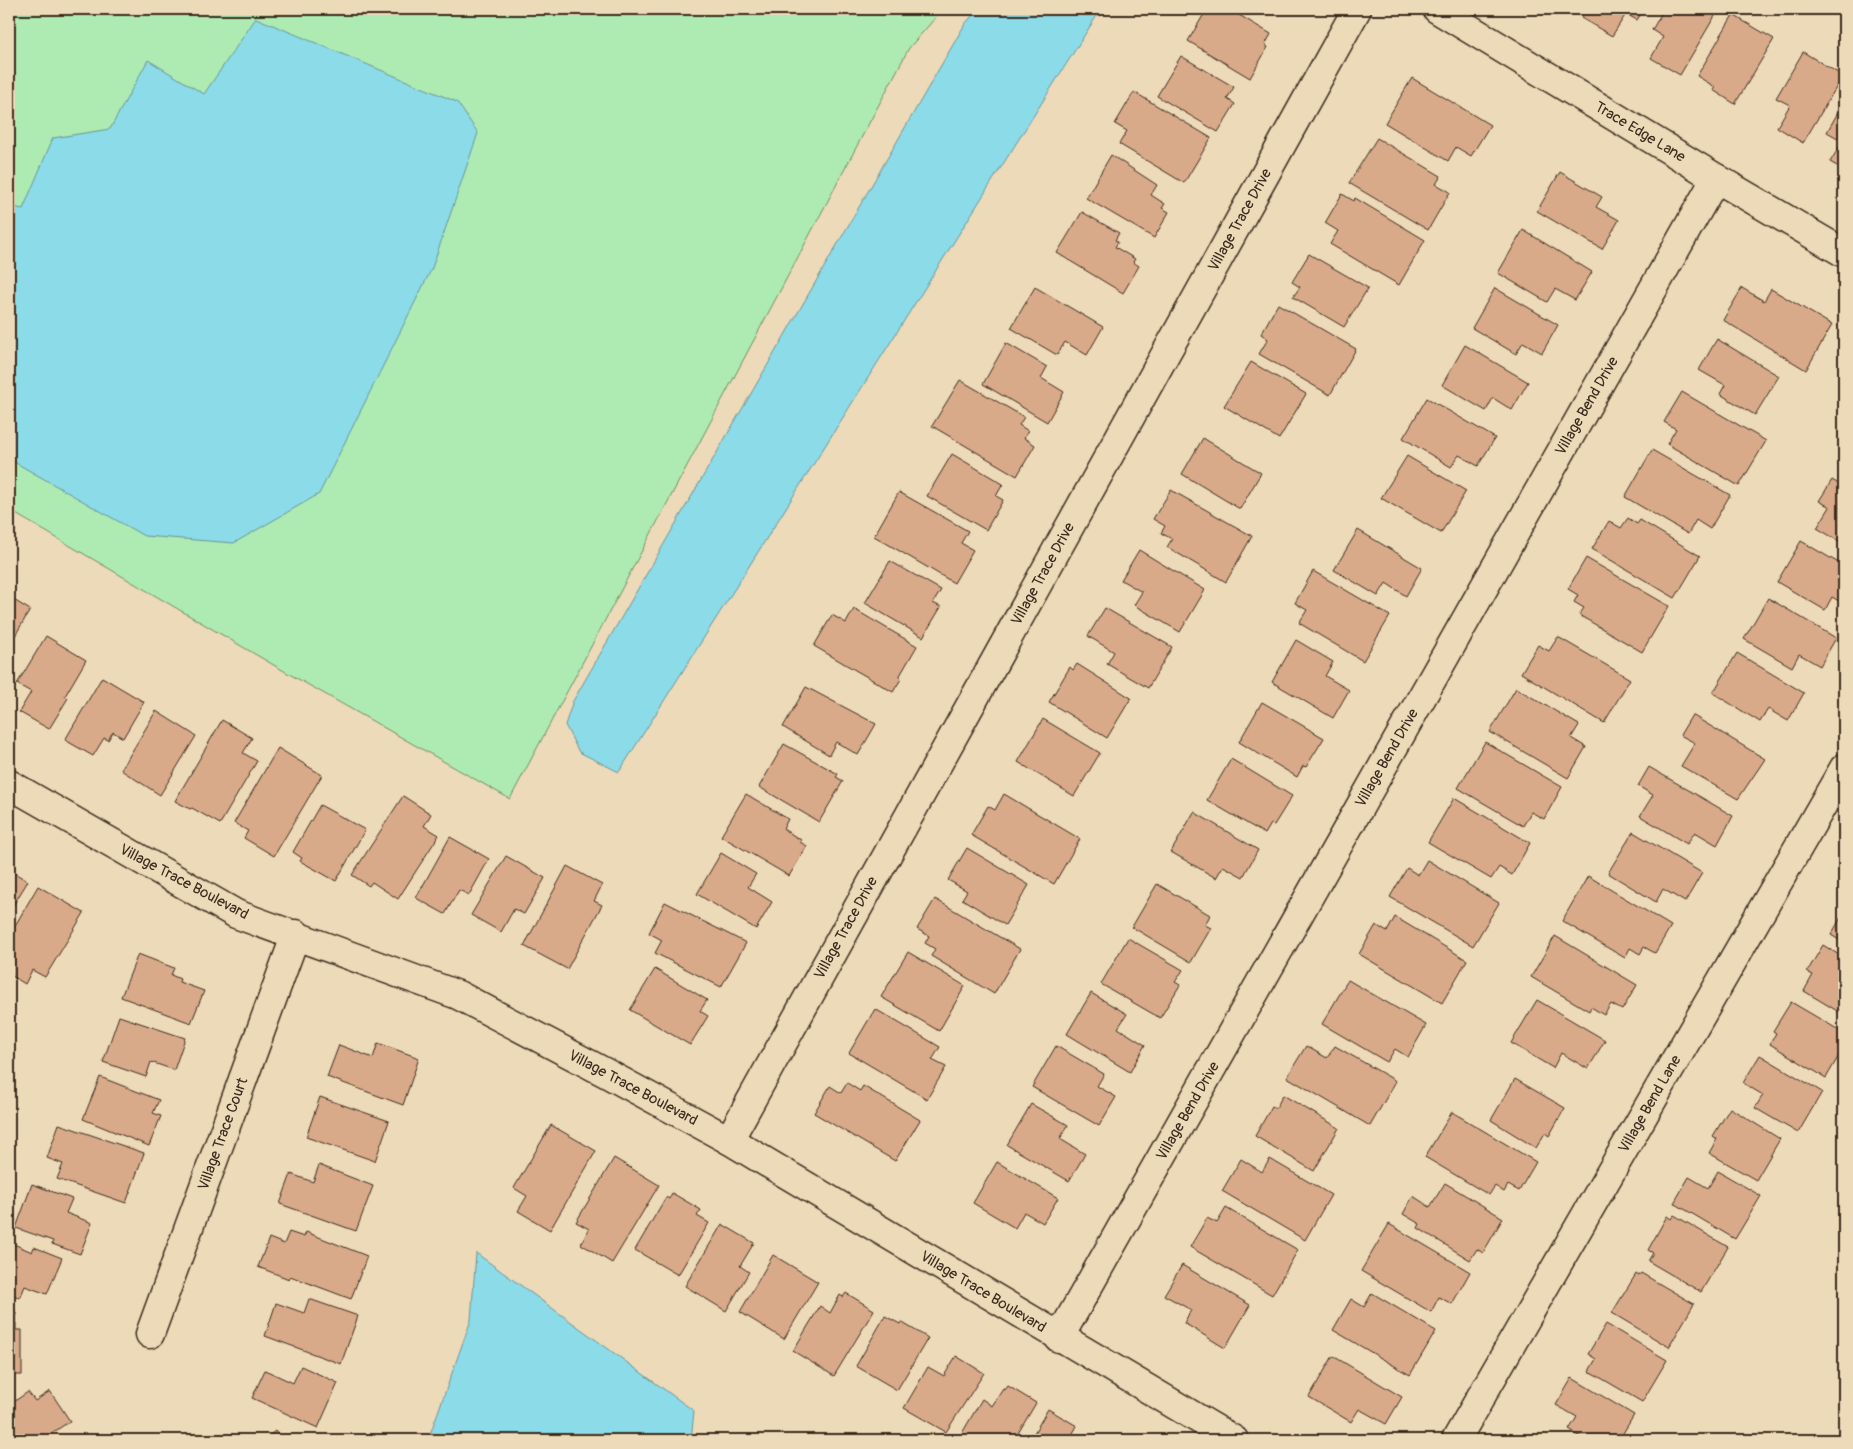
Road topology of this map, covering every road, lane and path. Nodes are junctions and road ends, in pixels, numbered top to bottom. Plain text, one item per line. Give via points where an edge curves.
1 (1357, 9) edge
2 (1437, 9) edge
3 (1716, 178) junction
4 (1844, 253) edge
5 (1844, 768) edge
6 (9, 784) edge
7 (296, 934) junction
8 (729, 1140) junction
9 (150, 1334) dead end
10 (1059, 1338) junction
11 (1234, 1440) edge
12 (1456, 1440) edge

1 - 8 street, Village Trace Drive
2 - 3 street, Trace Edge Lane
3 - 4 street, Trace Edge Lane
3 - 10 street, Village Bend Drive
5 - 12 street, Village Bend Lane
6 - 7 street, Village Trace Boulevard via 236,914
7 - 8 street, Village Trace Boulevard via 458,995
7 - 9 street, Village Trace Court
8 - 10 street, Village Trace Boulevard
10 - 11 street, Village Trace Boulevard

